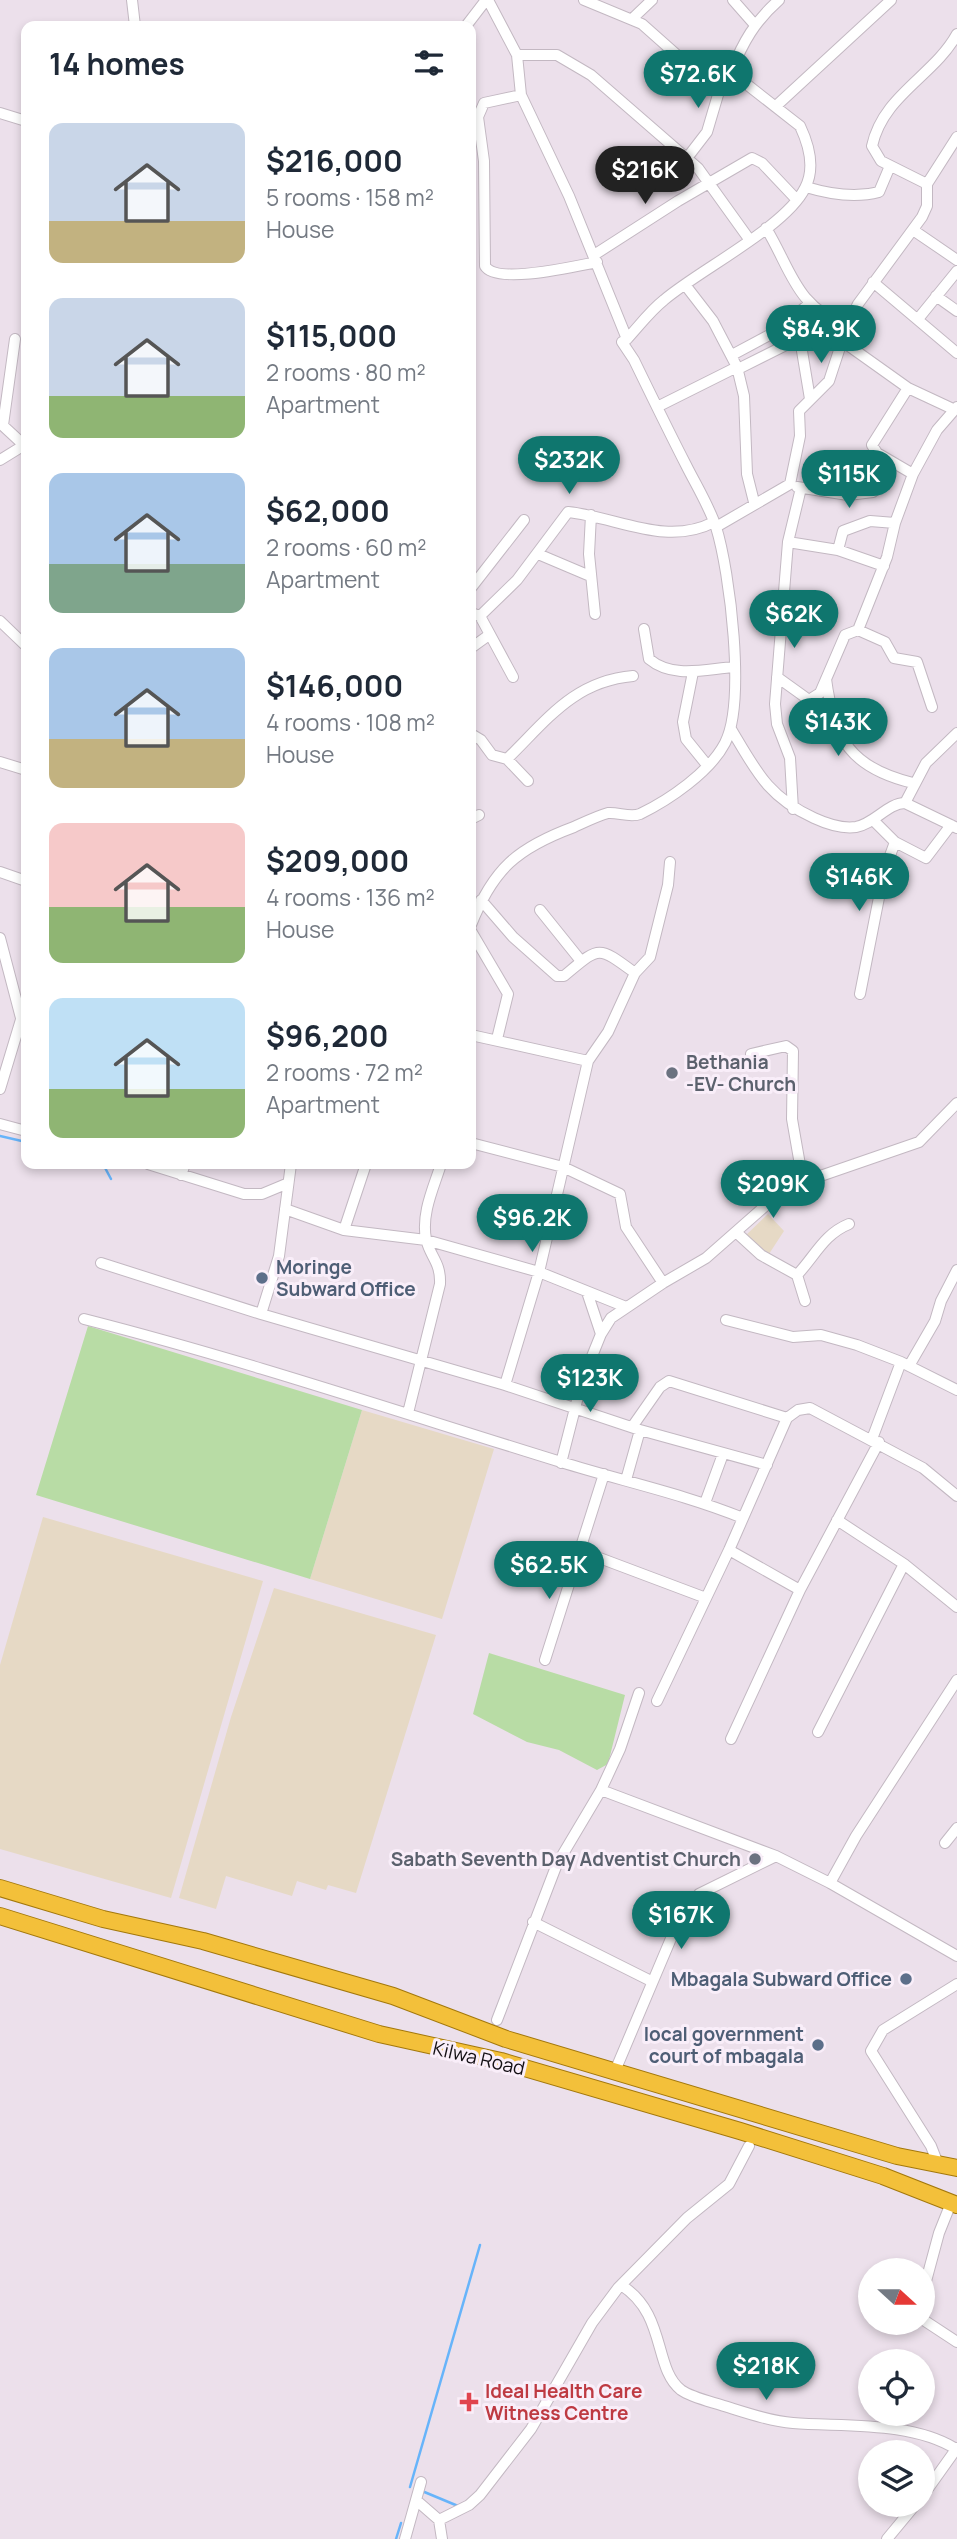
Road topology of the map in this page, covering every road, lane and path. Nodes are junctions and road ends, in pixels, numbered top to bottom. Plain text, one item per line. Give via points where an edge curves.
1 (132, 0) edge
2 (487, 0) edge
3 (652, 0) edge
4 (733, 0) edge
5 (779, 0) edge
6 (891, 0) edge
7 (588, 1) edge
8 (632, 19) junction
9 (134, 21) edge
10 (470, 21) edge
11 (755, 25) junction
12 (957, 34) edge
13 (517, 55) junction
14 (728, 71) junction
15 (521, 95) junction
16 (776, 106) junction
17 (0, 113) edge
18 (21, 119) edge
19 (476, 126) edge
20 (957, 136) edge
21 (476, 139) edge
22 (687, 158) junction
23 (890, 166) junction
24 (710, 182) junction
25 (927, 184) junction
26 (806, 187) junction
27 (797, 200) junction
28 (766, 228) junction
29 (913, 230) junction
30 (749, 239) junction
31 (956, 258) edge
32 (595, 259) junction
33 (957, 271) edge
34 (873, 282) junction
35 (686, 286) junction
36 (936, 296) junction
37 (809, 304) junction
38 (957, 311) edge
39 (823, 314) junction
40 (918, 319) junction
41 (847, 326) junction
42 (628, 339) junction
43 (800, 339) junction
44 (15, 340) dead end
45 (842, 341) junction
46 (957, 353) edge
47 (732, 355) junction
48 (738, 368) junction
49 (908, 388) junction
50 (810, 399) junction
51 (657, 407) junction
52 (955, 408) edge
53 (1, 424) edge
54 (21, 441) edge
55 (21, 448) edge
56 (0, 460) edge
57 (913, 474) junction
58 (790, 484) junction
59 (801, 488) junction
60 (873, 492) dead end
61 (754, 502) junction
62 (591, 515) junction
63 (523, 520) dead end
64 (895, 523) junction
65 (715, 524) junction
66 (788, 541) junction
67 (838, 550) junction
68 (538, 554) junction
69 (884, 566) junction
70 (590, 576) junction
71 (476, 581) edge
72 (595, 614) dead end
73 (476, 615) edge
74 (0, 621) edge
75 (644, 629) dead end
76 (858, 630) junction
77 (489, 635) junction
78 (21, 641) edge
79 (476, 644) edge
80 (734, 667) junction
81 (693, 672) junction
82 (633, 676) dead end
83 (513, 677) dead end
84 (777, 677) junction
85 (826, 678) junction
86 (932, 707) dead end
87 (731, 729) junction
88 (957, 733) edge
89 (476, 737) edge
90 (507, 759) junction
91 (0, 762) edge
92 (707, 765) junction
93 (21, 769) edge
94 (528, 781) dead end
95 (913, 783) junction
96 (905, 803) junction
97 (793, 809) junction
98 (873, 820) junction
99 (954, 827) edge
100 (895, 842) junction
101 (670, 862) dead end
102 (0, 872) edge
103 (21, 879) edge
104 (481, 900) junction
105 (540, 910) dead end
106 (476, 912) edge
107 (0, 938) edge
108 (476, 939) edge
109 (581, 961) junction
110 (635, 973) junction
111 (860, 994) dead end
112 (21, 1014) edge
113 (21, 1021) edge
114 (476, 1036) edge
115 (497, 1039) junction
116 (751, 1054) dead end
117 (588, 1061) junction
118 (0, 1089) edge
119 (957, 1103) edge
120 (0, 1124) edge
121 (21, 1130) edge
122 (476, 1144) edge
123 (563, 1167) junction
124 (163, 1169) edge
125 (183, 1169) edge
126 (290, 1169) edge
127 (364, 1169) edge
128 (439, 1169) edge
129 (181, 1175) junction
130 (803, 1182) junction
131 (286, 1184) junction
132 (285, 1209) junction
133 (849, 1224) dead end
134 (344, 1230) junction
135 (737, 1233) junction
136 (426, 1240) junction
137 (101, 1263) dead end
138 (957, 1270) edge
139 (539, 1272) junction
140 (797, 1275) junction
141 (663, 1283) junction
142 (587, 1292) junction
143 (805, 1301) dead end
144 (626, 1307) junction
145 (261, 1314) junction
146 (84, 1319) dead end
147 (726, 1320) dead end
148 (601, 1334) junction
149 (423, 1360) junction
150 (905, 1364) junction
151 (505, 1385) junction
152 (957, 1391) edge
153 (576, 1408) junction
154 (408, 1413) junction
155 (787, 1418) junction
156 (636, 1428) junction
157 (875, 1441) junction
158 (723, 1454) junction
159 (562, 1463) junction
160 (767, 1465) junction
161 (604, 1475) junction
162 (626, 1480) junction
163 (957, 1496) edge
164 (705, 1503) junction
165 (743, 1518) junction
166 (837, 1520) junction
167 (729, 1550) junction
168 (581, 1551) junction
169 (904, 1564) junction
170 (800, 1590) junction
171 (706, 1598) junction
172 (957, 1607) edge
173 (545, 1660) dead end
174 (957, 1679) edge
175 (639, 1693) dead end
176 (657, 1701) dead end
177 (818, 1732) dead end
178 (731, 1739) dead end
179 (601, 1790) junction
180 (957, 1828) edge
181 (946, 1843) dead end
182 (776, 1856) junction
183 (831, 1883) junction
184 (0, 1888) edge
185 (0, 1916) edge
186 (533, 1922) junction
187 (957, 1956) edge
188 (651, 1981) junction
189 (957, 1984) edge
190 (497, 2020) dead end
191 (615, 2071) junction
192 (749, 2146) dead end
193 (937, 2164) junction
194 (957, 2168) edge
195 (954, 2204) edge
196 (932, 2258) edge
197 (621, 2285) junction
198 (935, 2328) edge
199 (957, 2342) edge
200 (956, 2449) edge
201 (935, 2479) edge
202 (421, 2482) dead end
203 (416, 2500) junction
204 (905, 2517) edge
205 (439, 2520) junction
206 (405, 2539) edge
207 (442, 2539) edge
208 (887, 2539) edge

1 - 9 street
2 - 10 street
2 - 13 street
3 - 8 street
4 - 11 street
5 - 11 street
6 - 16 street
7 - 8 street
8 - 14 street via 687,64 712,74
11 - 14 street
12 - 23 street via 883,116 872,146
13 - 15 street
13 - 22 street via 547,52 567,59
14 - 16 street
14 - 22 street via 707,132
15 - 19 street via 484,103
15 - 32 street
16 - 26 street via 800,126 806,138 811,168
17 - 18 street
20 - 25 street
21 - 32 street via 484,161 484,260 489,272 530,273
22 - 24 street
23 - 25 street
23 - 26 street via 879,192 871,194
24 - 27 street via 757,159
24 - 30 street
24 - 32 street
25 - 29 street via 927,206
26 - 27 street
27 - 28 street
28 - 30 street
28 - 37 street via 792,283
29 - 31 street
29 - 34 street
30 - 35 street
32 - 42 street
33 - 36 street
34 - 40 street
34 - 41 street
35 - 42 street via 664,299
35 - 47 street
36 - 38 street
36 - 40 street
37 - 39 street
37 - 47 street via 775,331
39 - 41 street
39 - 43 street
40 - 46 street
41 - 45 street
42 - 51 street via 622,342
43 - 48 street
43 - 50 street
44 - 53 street
45 - 49 street
45 - 50 street via 830,381
47 - 48 street
48 - 51 street
48 - 61 street via 744,396 747,474
49 - 52 street
49 - 57 street via 872,445 877,453
50 - 58 street via 799,411 800,436
51 - 65 street
52 - 57 street
53 - 54 street
55 - 56 street
57 - 64 street
58 - 59 street
58 - 61 street
59 - 60 street via 848,495
59 - 66 street
61 - 65 street
62 - 65 street via 658,532
62 - 68 street via 563,514
62 - 70 street
63 - 71 street
64 - 67 street via 856,524 843,531
64 - 69 street
65 - 80 street via 726,569
66 - 67 street
66 - 84 street
67 - 69 street
68 - 70 street
68 - 73 street
69 - 76 street
70 - 72 street
73 - 77 street
74 - 78 street
75 - 81 street via 649,660 657,666
76 - 85 street via 845,635
76 - 86 street via 886,642 894,658 917,662
77 - 79 street
77 - 83 street
80 - 81 street
80 - 87 street
81 - 92 street via 683,722 686,738
82 - 90 street via 613,678 566,700
84 - 85 street via 809,700 820,693
84 - 97 street via 777,724 790,758
85 - 95 street via 835,728 850,748 880,773
87 - 92 street
87 - 97 street via 763,780
88 - 95 street
89 - 90 street via 492,755
90 - 94 street
91 - 93 street
92 - 104 street via 637,816 610,813 530,845 492,879
95 - 96 street
96 - 98 street
96 - 99 street
97 - 98 street via 844,828
98 - 100 street
99 - 100 street via 926,859
100 - 111 street via 879,893
101 - 110 street via 658,936 650,957
102 - 103 street
104 - 106 street
104 - 109 street via 513,937 557,976 564,976
105 - 109 street
107 - 112 street
108 - 115 street via 508,993
109 - 110 street via 607,952
110 - 117 street via 608,1032
113 - 118 street
114 - 115 street
115 - 117 street
116 - 130 street via 786,1046 793,1051 792,1119
117 - 123 street
119 - 130 street via 919,1142
120 - 121 street
122 - 123 street
123 - 139 street
123 - 141 street via 620,1195 626,1227
124 - 129 street
125 - 129 street
126 - 131 street
127 - 134 street
128 - 136 street via 428,1207
129 - 131 street via 262,1194
130 - 135 street via 772,1200
131 - 132 street
132 - 134 street
132 - 145 street via 279,1256
133 - 140 street via 835,1229
134 - 136 street
135 - 140 street via 761,1255
135 - 141 street
136 - 139 street
136 - 149 street via 441,1269
137 - 145 street
138 - 150 street
139 - 142 street
139 - 151 street
140 - 143 street
141 - 144 street
142 - 144 street
142 - 148 street
144 - 148 street via 611,1318
145 - 149 street
146 - 154 street
147 - 150 street via 793,1337 830,1337
148 - 153 street
149 - 151 street
149 - 154 street
150 - 152 street
150 - 157 street
151 - 153 street
153 - 156 street
153 - 159 street
154 - 159 street
155 - 156 street via 669,1381 660,1387
155 - 157 street via 810,1408
155 - 160 street
156 - 158 street
156 - 162 street
157 - 163 street via 923,1468
157 - 166 street
158 - 160 street
158 - 164 street
159 - 161 street
160 - 165 street
161 - 162 street
161 - 168 street
162 - 164 street
164 - 165 street
165 - 167 street
166 - 169 street
166 - 170 street
167 - 170 street
167 - 171 street
168 - 171 street
168 - 173 street
169 - 172 street
169 - 177 street
170 - 178 street
171 - 176 street
174 - 183 street
175 - 179 street
179 - 182 street
179 - 186 street via 557,1864
180 - 181 street
182 - 183 street
182 - 188 street via 699,1894 675,1929
183 - 187 street
184 - 191 highway, Kilwa Road via 393,1996 506,2039
185 - 195 highway, Kilwa Road via 379,2034 501,2061 728,2128 883,2176
186 - 188 street
186 - 190 street
188 - 191 street
189 - 193 street via 883,2030 870,2050 931,2146
191 - 193 highway, Kilwa Road
192 - 197 street via 729,2184 687,2218
193 - 194 highway, Kilwa Road
195 - 196 street
197 - 200 street via 649,2314 672,2378 681,2390 792,2423 870,2425
197 - 205 street via 592,2323 517,2449 469,2505
198 - 199 street
200 - 201 street
202 - 203 street
203 - 205 street
203 - 206 street
204 - 208 street
205 - 207 street

